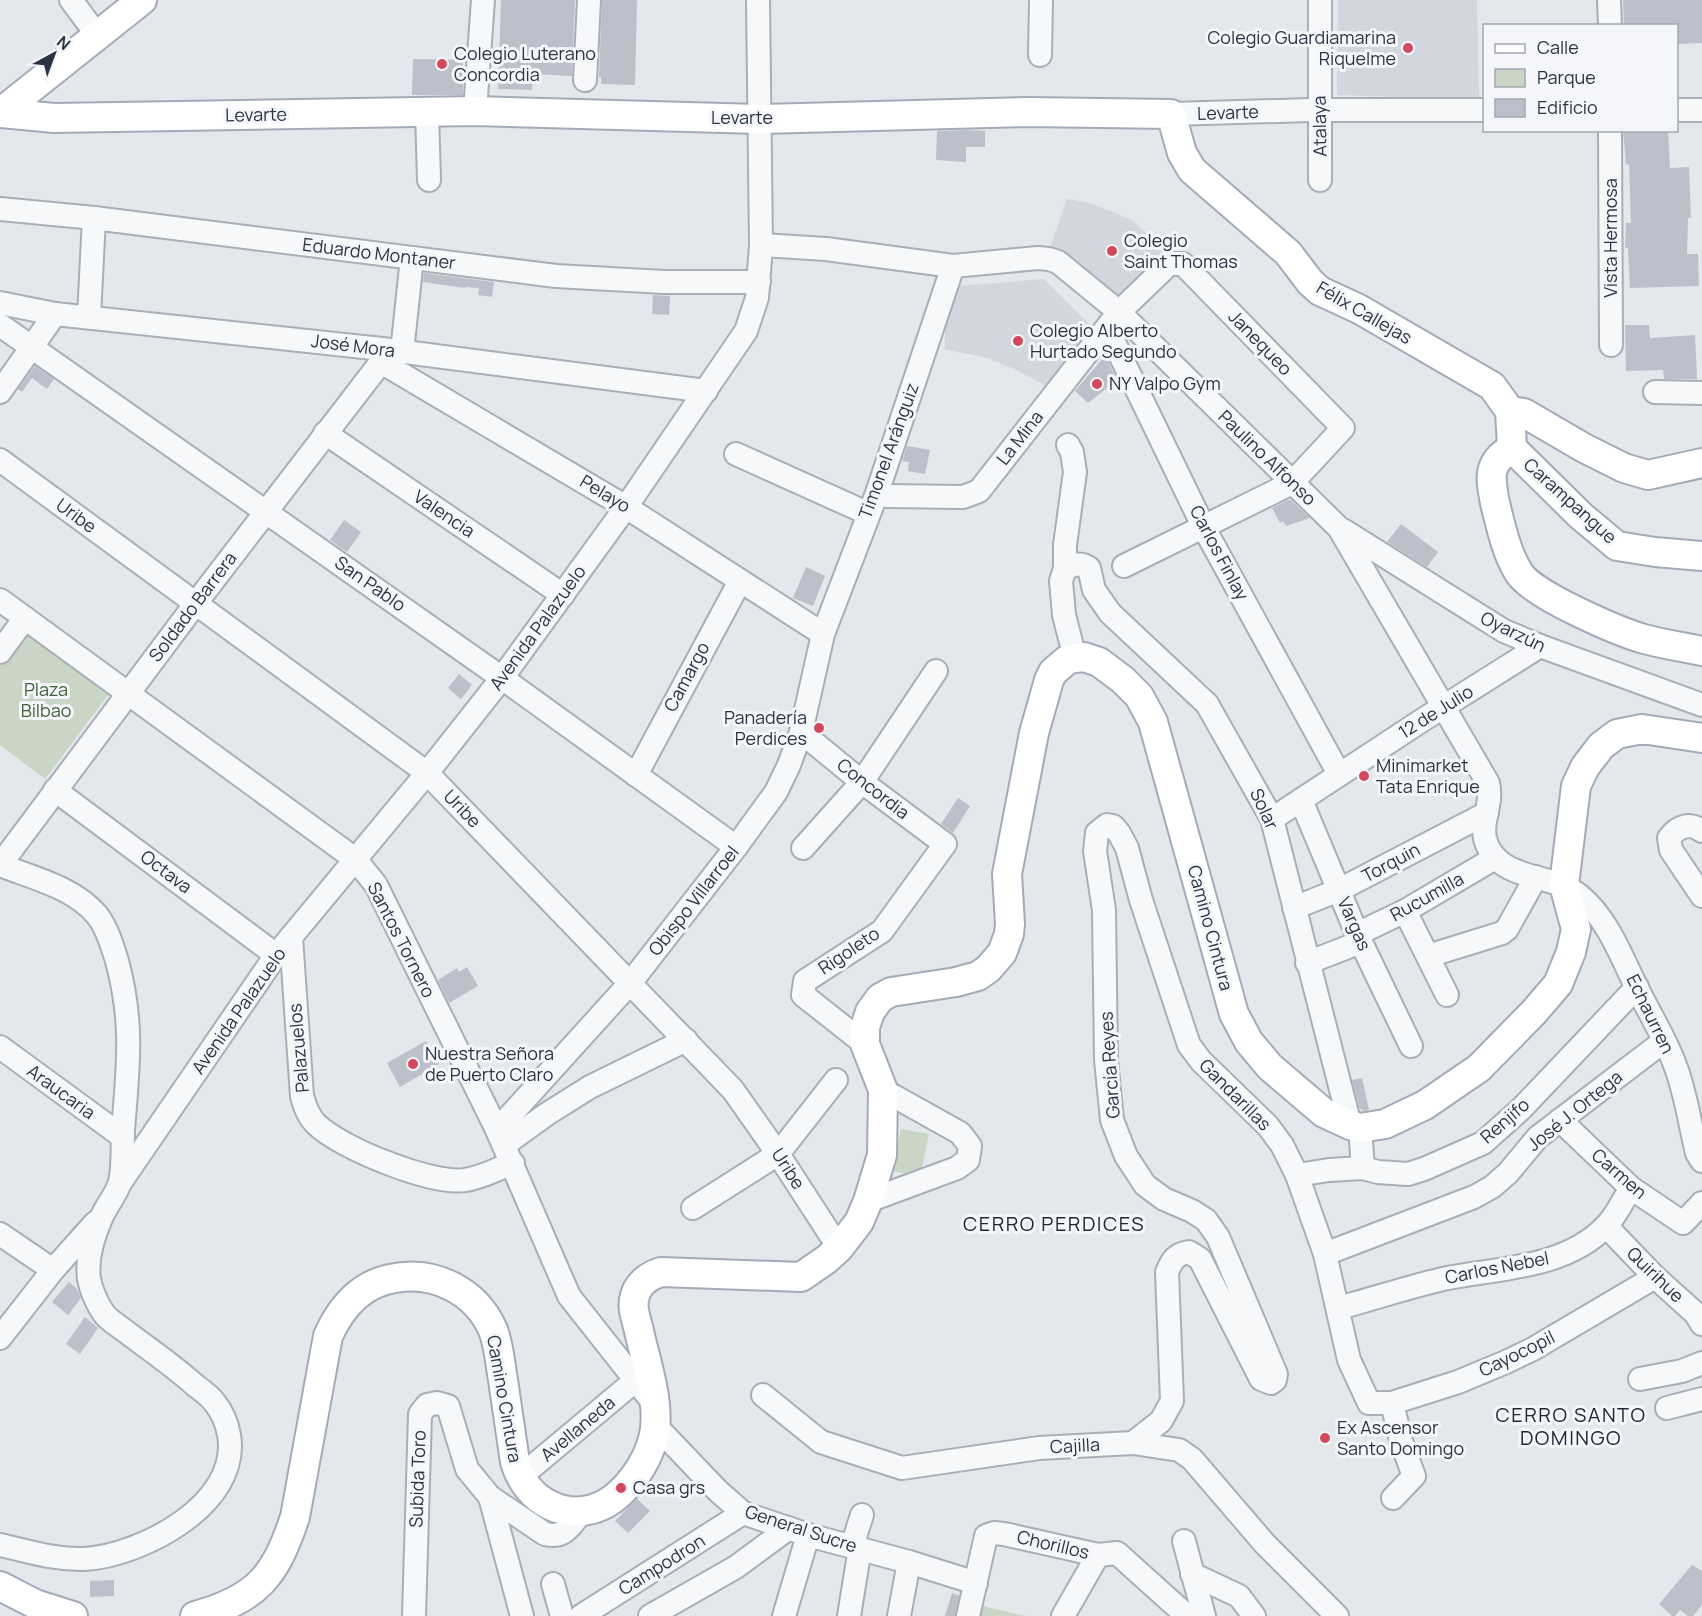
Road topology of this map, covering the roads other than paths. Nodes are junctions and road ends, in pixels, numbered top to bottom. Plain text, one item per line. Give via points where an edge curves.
1 (71, 0) edge
2 (142, 0) edge
3 (483, 0) edge
4 (589, 0) edge
5 (758, 0) edge
6 (1041, 0) edge
7 (1320, 0) edge
8 (1609, 0) edge
9 (1610, 24) edge
10 (97, 35) junction
11 (1040, 55) dead end
12 (585, 80) dead end
13 (1483, 110) edge
14 (1678, 110) edge
15 (1702, 110) edge
16 (475, 111) junction
17 (1319, 111) junction
18 (427, 112) junction
19 (0, 113) edge
20 (1171, 114) junction
21 (759, 119) junction
22 (1611, 132) edge
23 (429, 180) dead end
24 (1320, 180) dead end
25 (0, 209) edge
26 (94, 218) junction
27 (761, 245) junction
28 (412, 258) junction
29 (953, 266) junction
30 (759, 282) junction
31 (0, 303) edge
32 (55, 314) junction
33 (89, 317) junction
34 (1113, 320) junction
35 (0, 325) edge
36 (1611, 345) dead end
37 (31, 347) junction
38 (388, 354) junction
39 (706, 391) junction
40 (0, 392) edge
41 (1655, 392) dead end
42 (1702, 393) edge
43 (1510, 411) junction
44 (325, 433) junction
45 (1068, 445) dead end
46 (1512, 448) junction
47 (736, 454) dead end
48 (0, 460) edge
49 (1702, 463) edge
50 (1292, 483) junction
51 (887, 496) dead end
52 (626, 507) junction
53 (267, 511) junction
54 (867, 513) junction
55 (1204, 528) junction
56 (1339, 528) junction
57 (1702, 556) edge
58 (1124, 566) dead end
59 (1065, 568) junction
60 (740, 581) junction
61 (563, 595) junction
62 (0, 600) edge
63 (196, 603) junction
64 (25, 618) junction
65 (823, 634) junction
66 (1540, 646) junction
67 (1702, 651) edge
68 (0, 652) edge
69 (1075, 658) junction
70 (936, 671) dead end
71 (502, 678) junction
72 (127, 694) junction
73 (1702, 705) edge
74 (1444, 707) junction
75 (801, 732) junction
76 (1702, 738) edge
77 (427, 773) junction
78 (1339, 774) junction
79 (636, 775) junction
80 (862, 782) junction
81 (55, 790) junction
82 (1301, 800) junction
83 (1486, 813) junction
84 (1272, 819) junction
85 (1107, 825) joint
86 (1702, 831) edge
87 (945, 844) joint
88 (736, 847) junction
89 (803, 848) dead end
90 (1495, 858) junction
91 (355, 859) junction
92 (0, 865) edge
93 (1536, 877) junction
94 (1564, 885) junction
95 (1339, 891) junction
96 (1702, 896) edge
97 (1294, 908) junction
98 (1405, 911) junction
99 (291, 937) junction
100 (1359, 938) junction
101 (276, 955) junction
102 (1428, 956) junction
103 (1307, 963) junction
104 (631, 982) junction
105 (1637, 987) junction
106 (1447, 995) dead end
107 (686, 1040) junction
108 (1664, 1041) junction
109 (865, 1044) junction
110 (1411, 1046) dead end
111 (0, 1047) edge
112 (836, 1080) dead end
113 (883, 1090) junction
114 (1560, 1120) junction
115 (1355, 1127) junction
116 (123, 1137) junction
117 (505, 1146) junction
118 (778, 1154) junction
119 (1702, 1161) edge
120 (1363, 1168) junction
121 (1297, 1175) junction
122 (120, 1183) junction
123 (1631, 1188) junction
124 (868, 1201) junction
125 (1702, 1203) edge
126 (693, 1208) dead end
127 (102, 1216) junction
128 (1606, 1226) junction
129 (0, 1234) edge
130 (839, 1248) junction
131 (1325, 1254) junction
132 (53, 1270) junction
133 (1654, 1276) junction
134 (1338, 1308) junction
135 (1702, 1324) edge
136 (0, 1338) edge
137 (1702, 1363) edge
138 (1640, 1379) dead end
139 (636, 1380) junction
140 (763, 1395) dead end
141 (1702, 1399) edge
142 (1369, 1403) joint
143 (1392, 1403) junction
144 (1667, 1408) dead end
145 (656, 1415) junction
146 (1133, 1443) junction
147 (520, 1477) junction
148 (490, 1497) junction
149 (1393, 1498) dead end
150 (583, 1511) junction
151 (743, 1513) junction
152 (862, 1515) dead end
153 (799, 1532) junction
154 (1184, 1541) dead end
155 (0, 1545) edge
156 (856, 1547) junction
157 (1098, 1555) junction
158 (909, 1562) junction
159 (1192, 1574) junction
160 (976, 1583) junction
161 (553, 1584) dead end
162 (0, 1586) edge
163 (73, 1616) edge
164 (195, 1616) edge
165 (414, 1616) edge
166 (522, 1616) edge
167 (562, 1616) edge
168 (581, 1616) edge
169 (650, 1616) edge
170 (785, 1616) edge
171 (849, 1616) edge
172 (899, 1616) edge
173 (968, 1616) edge
174 (1063, 1616) edge
175 (1187, 1616) edge
176 (1204, 1616) edge
177 (1254, 1616) edge
178 (1337, 1616) edge

1 - 10 street
2 - 10 main road
3 - 16 street
4 - 12 street
5 - 21 street, Avenida Palazuelo
6 - 11 street
7 - 17 street, Atalaya
8 - 9 street
10 - 19 main road
13 - 17 street, Levarte
14 - 15 street
16 - 18 main road, Levarte
16 - 21 main road, Levarte
17 - 20 street, Levarte
17 - 24 street, Atalaya
18 - 19 main road, Levarte via 54,118
18 - 23 street
20 - 21 main road, Levarte via 1029,112
20 - 43 main road, Félix Callejas via 1182,153 1192,170 1288,253 1315,286 1492,386
21 - 27 street, Avenida Palazuelo
22 - 36 street, Vista Hermosa
25 - 26 street, Eduardo Montaner
26 - 28 street, Eduardo Montaner
26 - 33 street
27 - 29 street, Paulino Alfonso via 826,249
27 - 30 street, Avenida Palazuelo
28 - 30 street, Eduardo Montaner via 556,276
28 - 38 street
29 - 34 street, Paulino Alfonso via 1038,258 1058,262
29 - 54 street, Timonel Aránguiz
30 - 39 street, Avenida Palazuelo via 746,331
31 - 32 street, José Mora
32 - 33 street, José Mora
32 - 37 street
33 - 38 street, José Mora
34 - 50 street, Paulino Alfonso
34 - 50 street, Janequeo via 1169,264 1183,264 1343,428
34 - 51 street, La Mina via 979,491 963,497
34 - 55 street, Carlos Finlay
35 - 37 street, San Pablo
37 - 40 street
37 - 53 street, San Pablo
38 - 39 street, José Mora
38 - 44 street, Soldado Barrera
38 - 52 street, Pelayo
39 - 52 street, Avenida Palazuelo
41 - 42 street
43 - 46 main road
43 - 49 main road via 1524,412 1584,448 1648,475
44 - 53 street, Soldado Barrera
44 - 61 street, Valencia
45 - 59 street via 1075,472
46 - 57 main road, Carampangue via 1617,546
46 - 67 main road via 1501,455 1491,472 1502,535 1520,574 1546,596 1586,615 1643,639
47 - 54 street
48 - 63 street, Uribe
50 - 55 street
50 - 56 street, Paulino Alfonso
52 - 60 street, Pelayo
52 - 61 street, Avenida Palazuelo
53 - 63 street, Soldado Barrera
53 - 71 street, San Pablo
54 - 65 street, Timonel Aránguiz
55 - 58 street
55 - 78 street, Carlos Finlay
56 - 66 street, Oyarzún via 1504,631
56 - 74 street, Paulino Alfonso
59 - 69 street via 1062,599
59 - 84 street, Solar via 1084,564 1089,568 1094,591 1110,613 1202,697
60 - 65 street, Pelayo
60 - 79 street, Camargo
61 - 71 street, Avenida Palazuelo
62 - 64 street, Santos Tornero
63 - 72 street, Soldado Barrera
63 - 77 street, Uribe
64 - 68 street
64 - 72 street, Santos Tornero
65 - 75 street, Obispo Villarroel
66 - 73 street, Oyarzún
66 - 74 street, 12 de Julio
69 - 109 main road via 1053,672 1034,733 1007,874 1010,924 1002,953 988,969 968,980 885,994 870,1012
69 - 115 main road, Camino Cintura via 1099,662 1123,680 1139,696 1153,722 1241,1028 1258,1054 1282,1078 1324,1113
70 - 80 street
71 - 77 street, Avenida Palazuelo
71 - 79 street, San Pablo
72 - 81 street, Soldado Barrera
72 - 91 street, Santos Tornero
74 - 78 street, 12 de Julio
74 - 83 street, Paulino Alfonso via 1488,783
75 - 80 street, Concordia
75 - 88 street, Obispo Villarroel via 776,792
76 - 94 main road via 1642,729 1617,734 1600,746 1576,786
77 - 91 street, Avenida Palazuelo
77 - 104 street, Uribe
78 - 82 street, 12 de Julio
79 - 88 street, San Pablo
80 - 87 street, Concordia
80 - 89 street
81 - 92 street, Soldado Barrera
81 - 101 street, Octava
82 - 84 street, 12 de Julio
82 - 95 street, Vargas
83 - 90 street, Paulino Alfonso via 1483,833
83 - 95 street, Torquin
84 - 97 street, Solar
85 - 121 street, Gandarillas via 1113,826 1127,848 1189,1045 1268,1126
85 - 146 street, García Reyes via 1097,834 1095,851 1104,910 1106,1060 1112,1120 1126,1156 1145,1185 1206,1220 1218,1238 1276,1374 1271,1383 1261,1378 1200,1259 1190,1252 1180,1253 1167,1272 1172,1401 1161,1421
86 - 96 street via 1686,826 1675,830 1669,838 1671,850
87 - 109 street, Rigoleto via 882,931 805,981 804,994
88 - 104 street, Obispo Villarroel
90 - 93 street via 1520,874
90 - 98 street, Rucumilla
91 - 99 street, Avenida Palazuelo
91 - 117 street, Santos Tornero via 376,885
92 - 116 street via 78,898 106,929 122,979 129,1029
93 - 94 street
93 - 102 street via 1502,933
94 - 105 street, Echaurren via 1598,916
94 - 115 main road via 1576,929 1571,952 1558,984 1534,1012 1479,1068 1425,1106 1385,1124
95 - 97 street, Torquin
95 - 100 street, Vargas
97 - 103 street, Solar
98 - 100 street, Rucumilla
98 - 102 street
99 - 101 street, Avenida Palazuelo
99 - 117 street, Palazuelos via 302,1096 306,1111 317,1125 380,1160 450,1180 480,1176
100 - 103 street, Rucumilla
100 - 110 street, Vargas
101 - 122 street, Avenida Palazuelo
102 - 106 street
103 - 115 street, Solar
104 - 107 street, Uribe
104 - 117 street, Obispo Villarroel
105 - 108 street, Echaurren
105 - 120 street, Renjifo via 1522,1108 1483,1143 1408,1174
107 - 117 street via 590,1087
107 - 118 street, Uribe via 733,1090
108 - 114 street, José J. Ortega
108 - 119 street, Echaurren via 1676,1066
109 - 113 main road
111 - 116 street, Araucaria
112 - 118 street
113 - 124 main road via 882,1155
113 - 124 street via 960,1133 970,1146 968,1160 957,1168
114 - 123 street, Carmen
114 - 131 street, José J. Ortega via 1538,1137 1492,1187
115 - 120 street, Solar
116 - 122 street
117 - 139 street, Santos Tornero via 569,1296
118 - 126 street
118 - 130 street, Uribe
120 - 121 street, Renjifo
121 - 131 street, Gandarillas
122 - 127 street, Avenida Palazuelo
123 - 125 street, Carmen via 1683,1223
123 - 128 street, Carlos Nebel
124 - 130 main road via 859,1222
127 - 132 street
127 - 155 street via 88,1257 89,1280 96,1298 106,1316 214,1401 227,1425 228,1464 217,1488 186,1519 123,1551 68,1558
128 - 133 street, Quirihue
128 - 134 street, Carlos Nebel via 1559,1256 1415,1285
129 - 132 street
130 - 145 main road via 801,1277 667,1272 647,1278 636,1292 634,1309
131 - 134 street, Gandarillas
132 - 136 street
133 - 135 street, Quirihue
133 - 143 street, Cayocopil via 1533,1349 1458,1382
134 - 142 street, Gandarillas via 1349,1360
137 - 138 street
139 - 145 street, Santos Tornero
139 - 147 street, Avellaneda
140 - 146 street, Cajilla via 821,1442 902,1468 1039,1448
141 - 144 street
142 - 143 street, Cayocopil
143 - 149 street via 1414,1476
145 - 150 main road via 651,1447 632,1479 606,1503
145 - 151 street, General Sucre via 718,1491
146 - 178 street, Cajilla via 1179,1450 1192,1459 1265,1544
147 - 150 main road, Camino Cintura via 547,1504
147 - 164 main road, Camino Cintura via 494,1332 480,1309 461,1291 435,1280 406,1276 377,1283 347,1305 328,1336 295,1517 273,1569 247,1595
148 - 150 street, Subida Toro via 545,1534 555,1536 562,1534
148 - 165 street, Subida Toro via 467,1469 448,1406 427,1404 420,1414
148 - 166 street
151 - 153 street, General Sucre
151 - 168 street, Campodron
152 - 156 street
153 - 156 street, General Sucre
153 - 169 street
153 - 170 street
154 - 159 street
156 - 158 street, General Sucre
156 - 171 street
157 - 160 street, Chorillos via 994,1533 986,1536
157 - 174 street, Chorillos
157 - 175 street via 1117,1553
158 - 160 street, General Sucre
158 - 172 street
159 - 176 street
159 - 177 street via 1239,1596
160 - 173 street
161 - 167 street
162 - 163 main road via 35,1605

